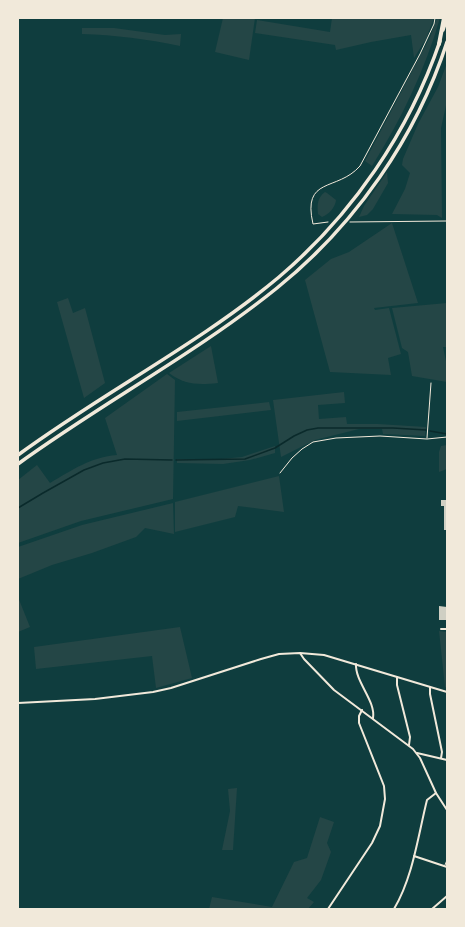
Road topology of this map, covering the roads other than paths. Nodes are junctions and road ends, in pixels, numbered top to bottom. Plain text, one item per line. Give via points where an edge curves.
1 (444, 18) edge
2 (447, 18) edge
3 (447, 42) edge
4 (439, 44) junction
5 (18, 455) edge
6 (18, 464) edge
7 (442, 629) dead end
8 (447, 630) edge
9 (300, 653) junction
10 (356, 664) junction
11 (397, 677) junction
12 (430, 687) junction
13 (447, 692) edge
14 (18, 703) edge
15 (362, 710) junction
16 (373, 718) junction
17 (409, 745) junction
18 (417, 753) junction
19 (441, 758) junction
20 (447, 760) edge
21 (436, 793) junction
22 (447, 810) edge
23 (414, 856) junction
24 (447, 860) edge
25 (446, 866) edge
26 (447, 896) edge
27 (328, 909) edge
28 (394, 909) edge
29 (432, 909) edge

1 - 4 highway
2 - 4 highway
3 - 6 highway via 429,89 401,143 375,183 336,232 295,273 208,338
4 - 5 highway via 422,87 400,131 376,169 324,234 279,277 241,306
7 - 8 street
9 - 10 street via 318,654
9 - 14 street via 279,654 153,692 95,700
9 - 15 street via 334,690
10 - 11 street
10 - 16 street via 373,711
11 - 12 street
11 - 17 street via 410,737
12 - 13 street
12 - 19 street
15 - 16 street
15 - 27 street via 359,723 383,781 385,799 380,826 372,843
16 - 17 street
17 - 18 street
18 - 19 street
18 - 21 street
19 - 20 street
21 - 22 street
21 - 23 street via 427,800
23 - 25 street
23 - 28 street via 406,884
24 - 25 lane
26 - 29 street

